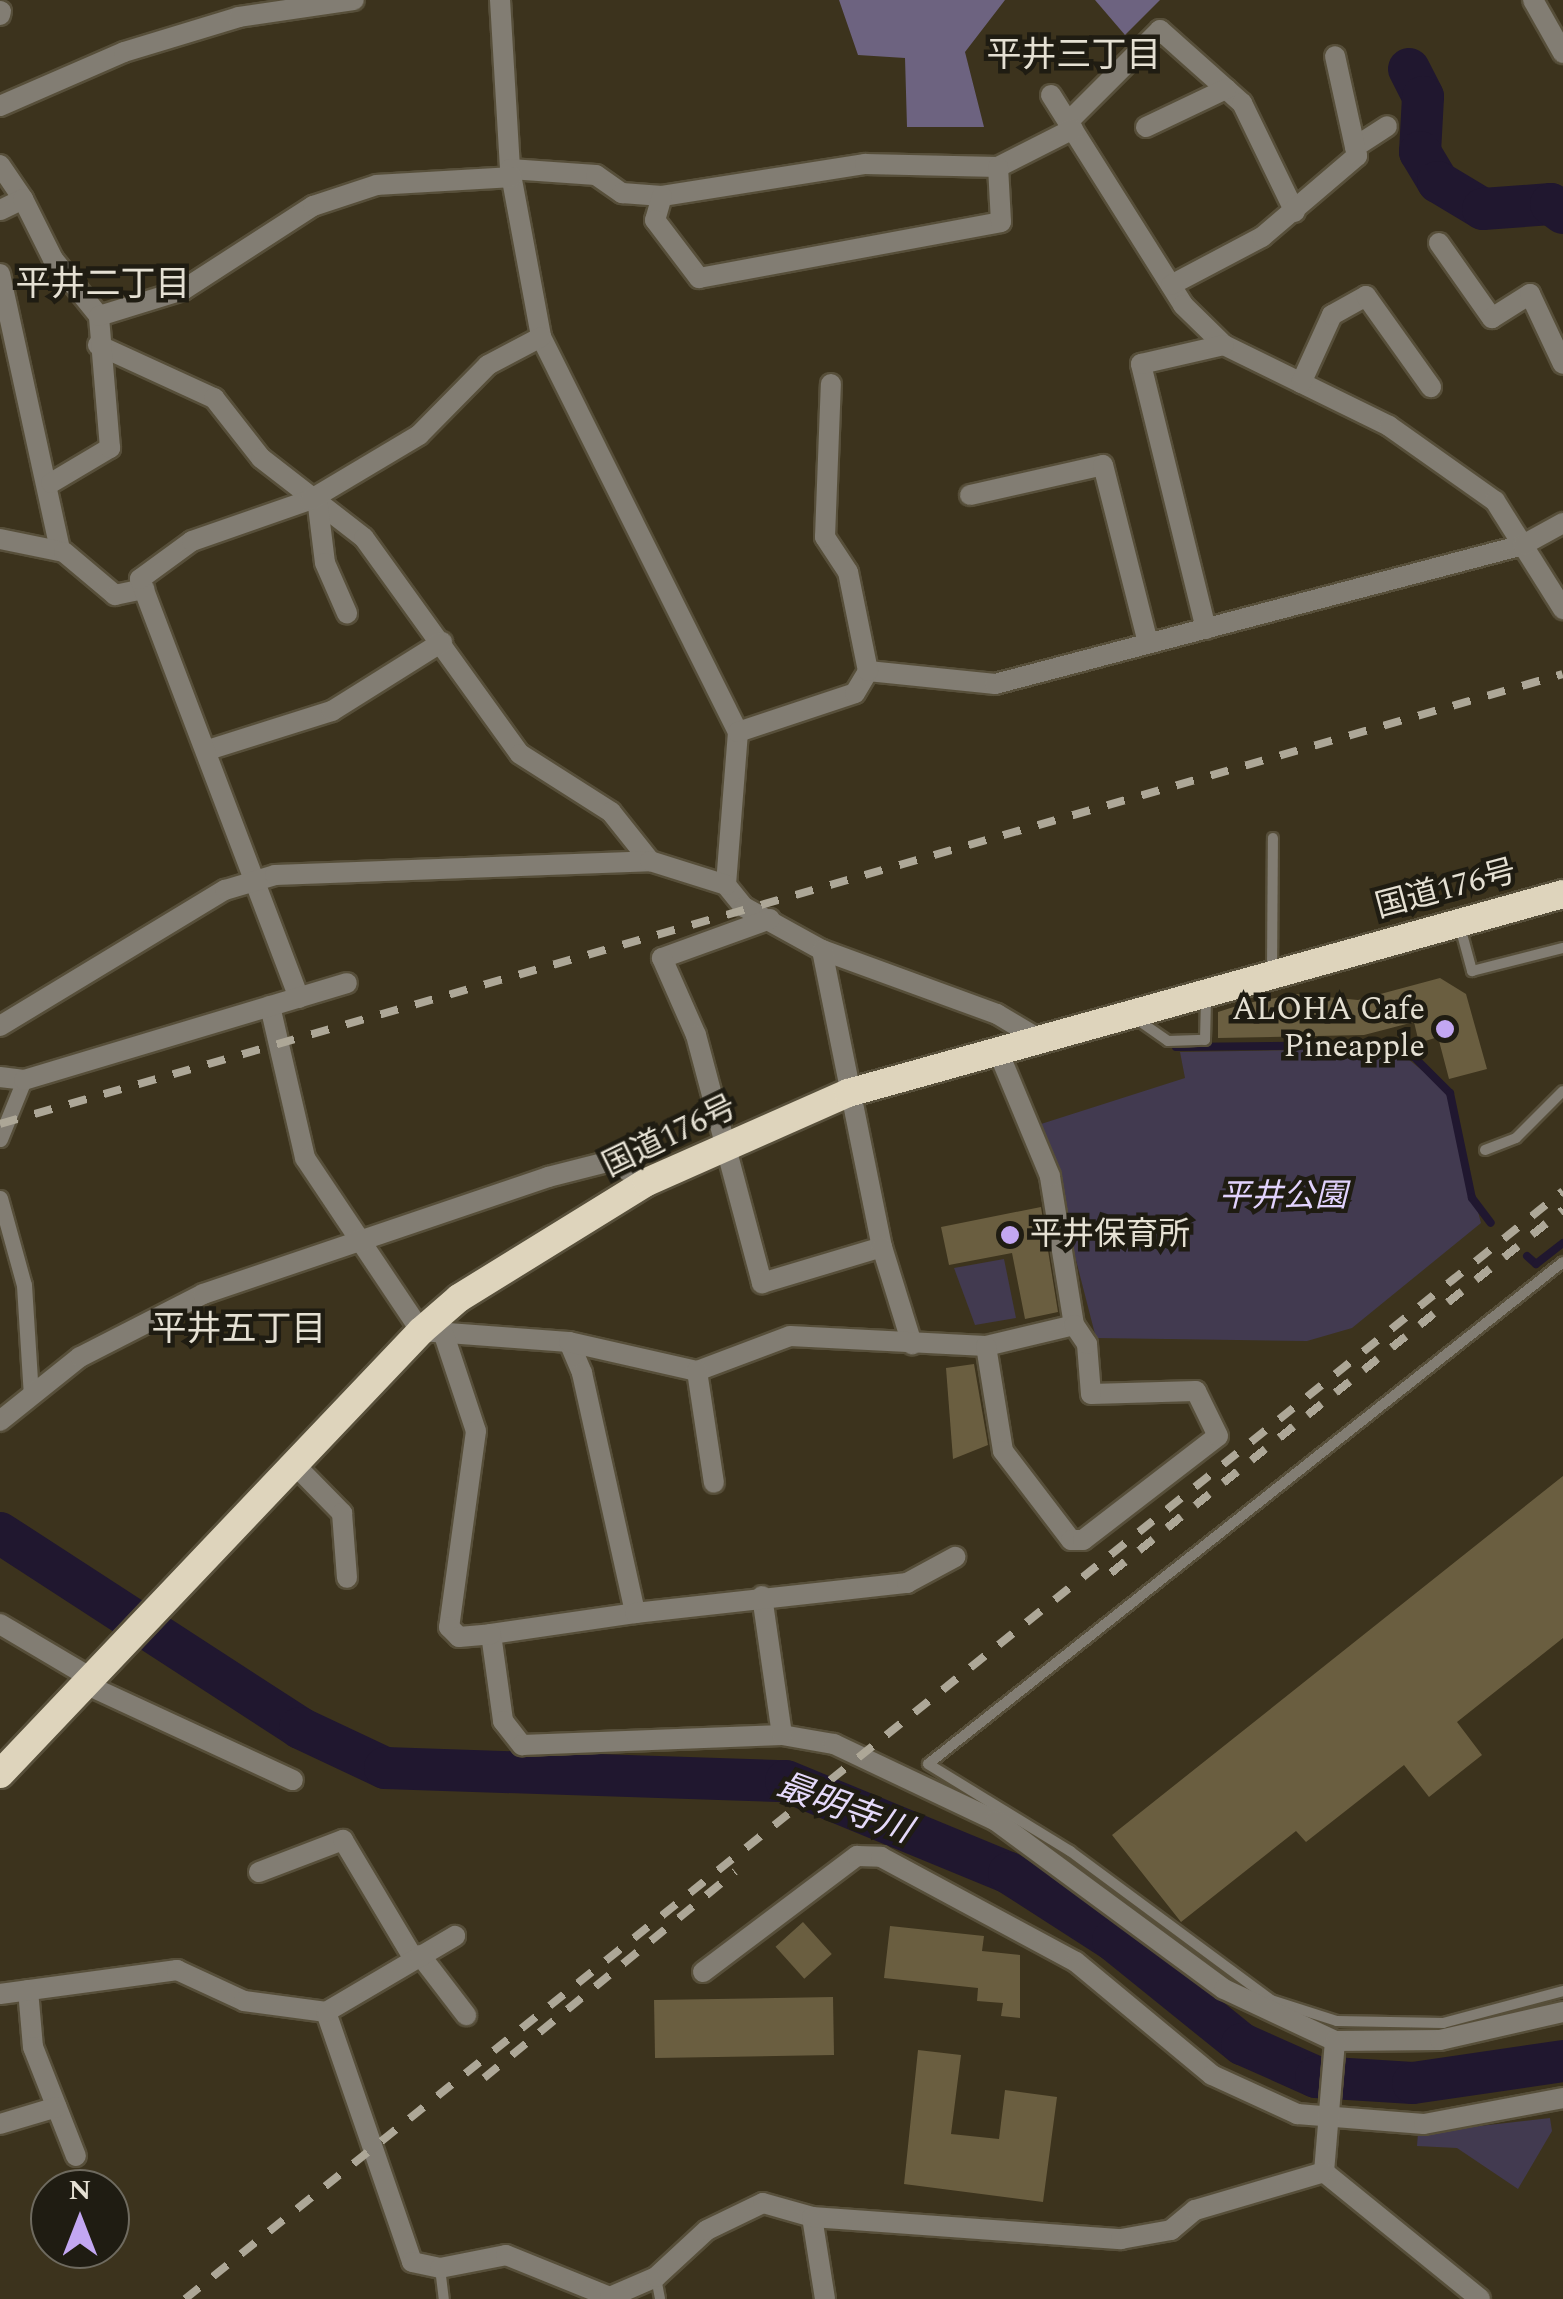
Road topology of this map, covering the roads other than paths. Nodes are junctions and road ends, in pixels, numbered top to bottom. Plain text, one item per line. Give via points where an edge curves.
1 (354, 0) edge
2 (500, 0) edge
3 (1534, 0) edge
4 (1561, 45) edge
5 (1334, 56) dead end
6 (1226, 88) junction
7 (1051, 94) dead end
8 (0, 106) edge
9 (1071, 125) junction
10 (1387, 126) dead end
11 (1146, 127) dead end
12 (1354, 147) junction
13 (0, 165) edge
14 (998, 168) junction
15 (511, 173) junction
16 (662, 196) junction
17 (23, 199) junction
18 (0, 210) edge
19 (1295, 212) junction
20 (1440, 243) dead end
21 (0, 274) edge
22 (1171, 285) junction
23 (99, 316) junction
24 (541, 337) junction
25 (98, 345) junction
26 (1224, 345) junction
27 (1563, 364) edge
28 (1302, 383) junction
29 (831, 384) dead end
30 (1431, 387) dead end
31 (51, 483) junction
32 (970, 495) dead end
33 (314, 503) junction
34 (1563, 523) edge
35 (0, 539) edge
36 (1523, 545) junction
37 (60, 550) junction
38 (144, 589) junction
39 (1563, 609) edge
40 (347, 613) dead end
41 (1206, 628) junction
42 (442, 642) junction
43 (1148, 644) junction
44 (868, 671) junction
45 (738, 732) junction
46 (208, 750) junction
47 (1273, 838) dead end
48 (650, 862) junction
49 (252, 880) junction
50 (726, 885) junction
51 (1562, 899) edge
52 (770, 919) junction
53 (1459, 923) junction
54 (1563, 948) edge
55 (822, 950) junction
56 (1272, 974) junction
57 (347, 984) dead end
58 (1204, 992) junction
59 (300, 998) junction
60 (270, 1006) junction
61 (1132, 1013) junction
62 (0, 1026) edge
63 (1039, 1038) junction
64 (998, 1050) junction
65 (0, 1077) edge
66 (24, 1080) junction
67 (1563, 1091) edge
68 (848, 1093) junction
69 (0, 1139) edge
70 (722, 1148) junction
71 (1484, 1150) dead end
72 (647, 1182) junction
73 (0, 1198) edge
74 (362, 1244) junction
75 (882, 1247) junction
76 (1563, 1262) edge
77 (1074, 1326) junction
78 (433, 1333) junction
79 (570, 1342) junction
80 (912, 1344) junction
81 (986, 1346) junction
82 (697, 1371) junction
83 (31, 1396) junction
84 (0, 1421) edge
85 (294, 1464) junction
86 (714, 1483) dead end
87 (955, 1557) dead end
88 (347, 1578) dead end
89 (762, 1596) junction
90 (634, 1613) junction
91 (0, 1624) edge
92 (490, 1634) junction
93 (88, 1681) junction
94 (782, 1735) junction
95 (0, 1774) edge
96 (294, 1780) dead end
97 (259, 1872) dead end
98 (455, 1936) dead end
99 (417, 1957) junction
100 (703, 1972) dead end
101 (28, 1990) junction
102 (1563, 1991) edge
103 (0, 1994) edge
104 (326, 2012) junction
105 (1563, 2012) edge
106 (466, 2015) dead end
107 (1335, 2049) junction
108 (1563, 2098) edge
109 (57, 2107) junction
110 (1330, 2112) junction
111 (0, 2124) edge
112 (76, 2156) dead end
113 (1324, 2172) junction
114 (812, 2218) junction
115 (440, 2268) junction
116 (656, 2277) junction
117 (444, 2299) edge
118 (660, 2299) edge
119 (825, 2299) edge
120 (1480, 2299) edge

1 - 8 street via 239,17 124,52
2 - 15 street
3 - 4 street
5 - 12 street
6 - 9 street via 1160,30
6 - 11 street
6 - 19 street
7 - 9 street
9 - 14 street
9 - 22 street
10 - 12 street
12 - 19 street via 1340,176
13 - 17 street
14 - 16 street via 865,164
14 - 16 street via 1002,222 699,278 656,220
15 - 16 street via 596,176 622,193
15 - 23 street via 377,185 313,206 182,290
15 - 24 street
17 - 18 street
17 - 23 street via 53,259
19 - 22 street
20 - 27 street via 1492,318 1530,294
21 - 31 street
22 - 26 street
23 - 25 street
24 - 33 street via 488,366 419,434
24 - 45 street
25 - 31 street via 110,448
25 - 33 street via 214,398
26 - 28 street
26 - 41 street via 1142,364
28 - 30 street via 1332,315 1366,296
28 - 36 street via 1389,426 1495,500
29 - 44 street via 825,537 848,572
31 - 37 street
32 - 43 street via 1103,465
33 - 38 street via 192,541 140,580
33 - 40 street via 325,562
33 - 42 street via 364,538
34 - 36 street
35 - 37 street
36 - 39 street
36 - 41 street
37 - 38 street via 115,595
38 - 46 street
41 - 43 street
42 - 46 street via 332,710
42 - 48 street via 520,754 611,812
43 - 44 street via 994,684
44 - 45 street via 855,693
45 - 50 street
46 - 49 street
47 - 56 lane
48 - 49 street via 396,866
48 - 50 street
49 - 59 street
49 - 62 street
50 - 52 street
51 - 53 highway, 国道176号
52 - 55 street
52 - 70 street via 662,958 696,1035
53 - 54 lane via 1472,971
53 - 56 highway, 国道176号
55 - 63 street via 998,1014
55 - 68 street
56 - 58 highway, 国道176号
57 - 59 street
58 - 61 highway, 国道176号
58 - 61 lane via 1205,1040 1168,1040 1142,1030
59 - 60 street
60 - 66 street
60 - 74 street via 305,1158
61 - 63 highway, 国道176号
63 - 64 highway, 国道176号
64 - 68 highway, 国道176号
64 - 77 street via 1050,1176
65 - 66 street
66 - 69 street
67 - 71 lane via 1516,1138
68 - 70 highway, 国道176号
68 - 75 street
70 - 72 highway, 国道176号
70 - 75 street via 762,1283
72 - 74 street via 611,1161
72 - 78 highway, 国道176号 via 459,1298
73 - 83 street via 24,1285
74 - 78 street
74 - 83 street via 131,1327
75 - 80 street
76 - 102 lane via 928,1764 1070,1851 1270,2000 1336,2022 1444,2023
77 - 81 street
77 - 81 street via 1088,1344 1092,1394 1196,1392 1218,1436 1083,1540 1071,1540 1003,1451
78 - 79 street
78 - 85 highway, 国道176号
78 - 92 street via 476,1431 449,1627 459,1637
79 - 82 street
79 - 90 street
80 - 81 street
80 - 82 street via 790,1336
82 - 86 street
83 - 84 street
85 - 88 street via 342,1513
85 - 93 highway, 国道176号
87 - 89 street via 907,1583
89 - 90 street
89 - 94 street
90 - 92 street
91 - 93 street
92 - 94 street via 503,1721 522,1745
93 - 95 highway, 国道176号
93 - 96 street
94 - 107 street via 890,1766 996,1821 1224,1989
97 - 99 street via 343,1840
98 - 99 street
99 - 104 street
99 - 106 street
100 - 110 street via 857,1856 881,1857 1076,1962 1212,2074 1297,2114
101 - 103 street
101 - 104 street via 177,1970 244,2001
101 - 109 street via 33,2047
104 - 115 street via 404,2249 412,2262
105 - 107 street via 1440,2040
107 - 110 street
108 - 110 street via 1424,2124
109 - 111 street
109 - 112 street
110 - 113 street
113 - 114 street via 1195,2210 1171,2230 1121,2239
113 - 120 street
114 - 116 street via 763,2203 707,2230
114 - 119 street
115 - 116 street via 506,2255 610,2297
115 - 117 lane
116 - 118 lane

